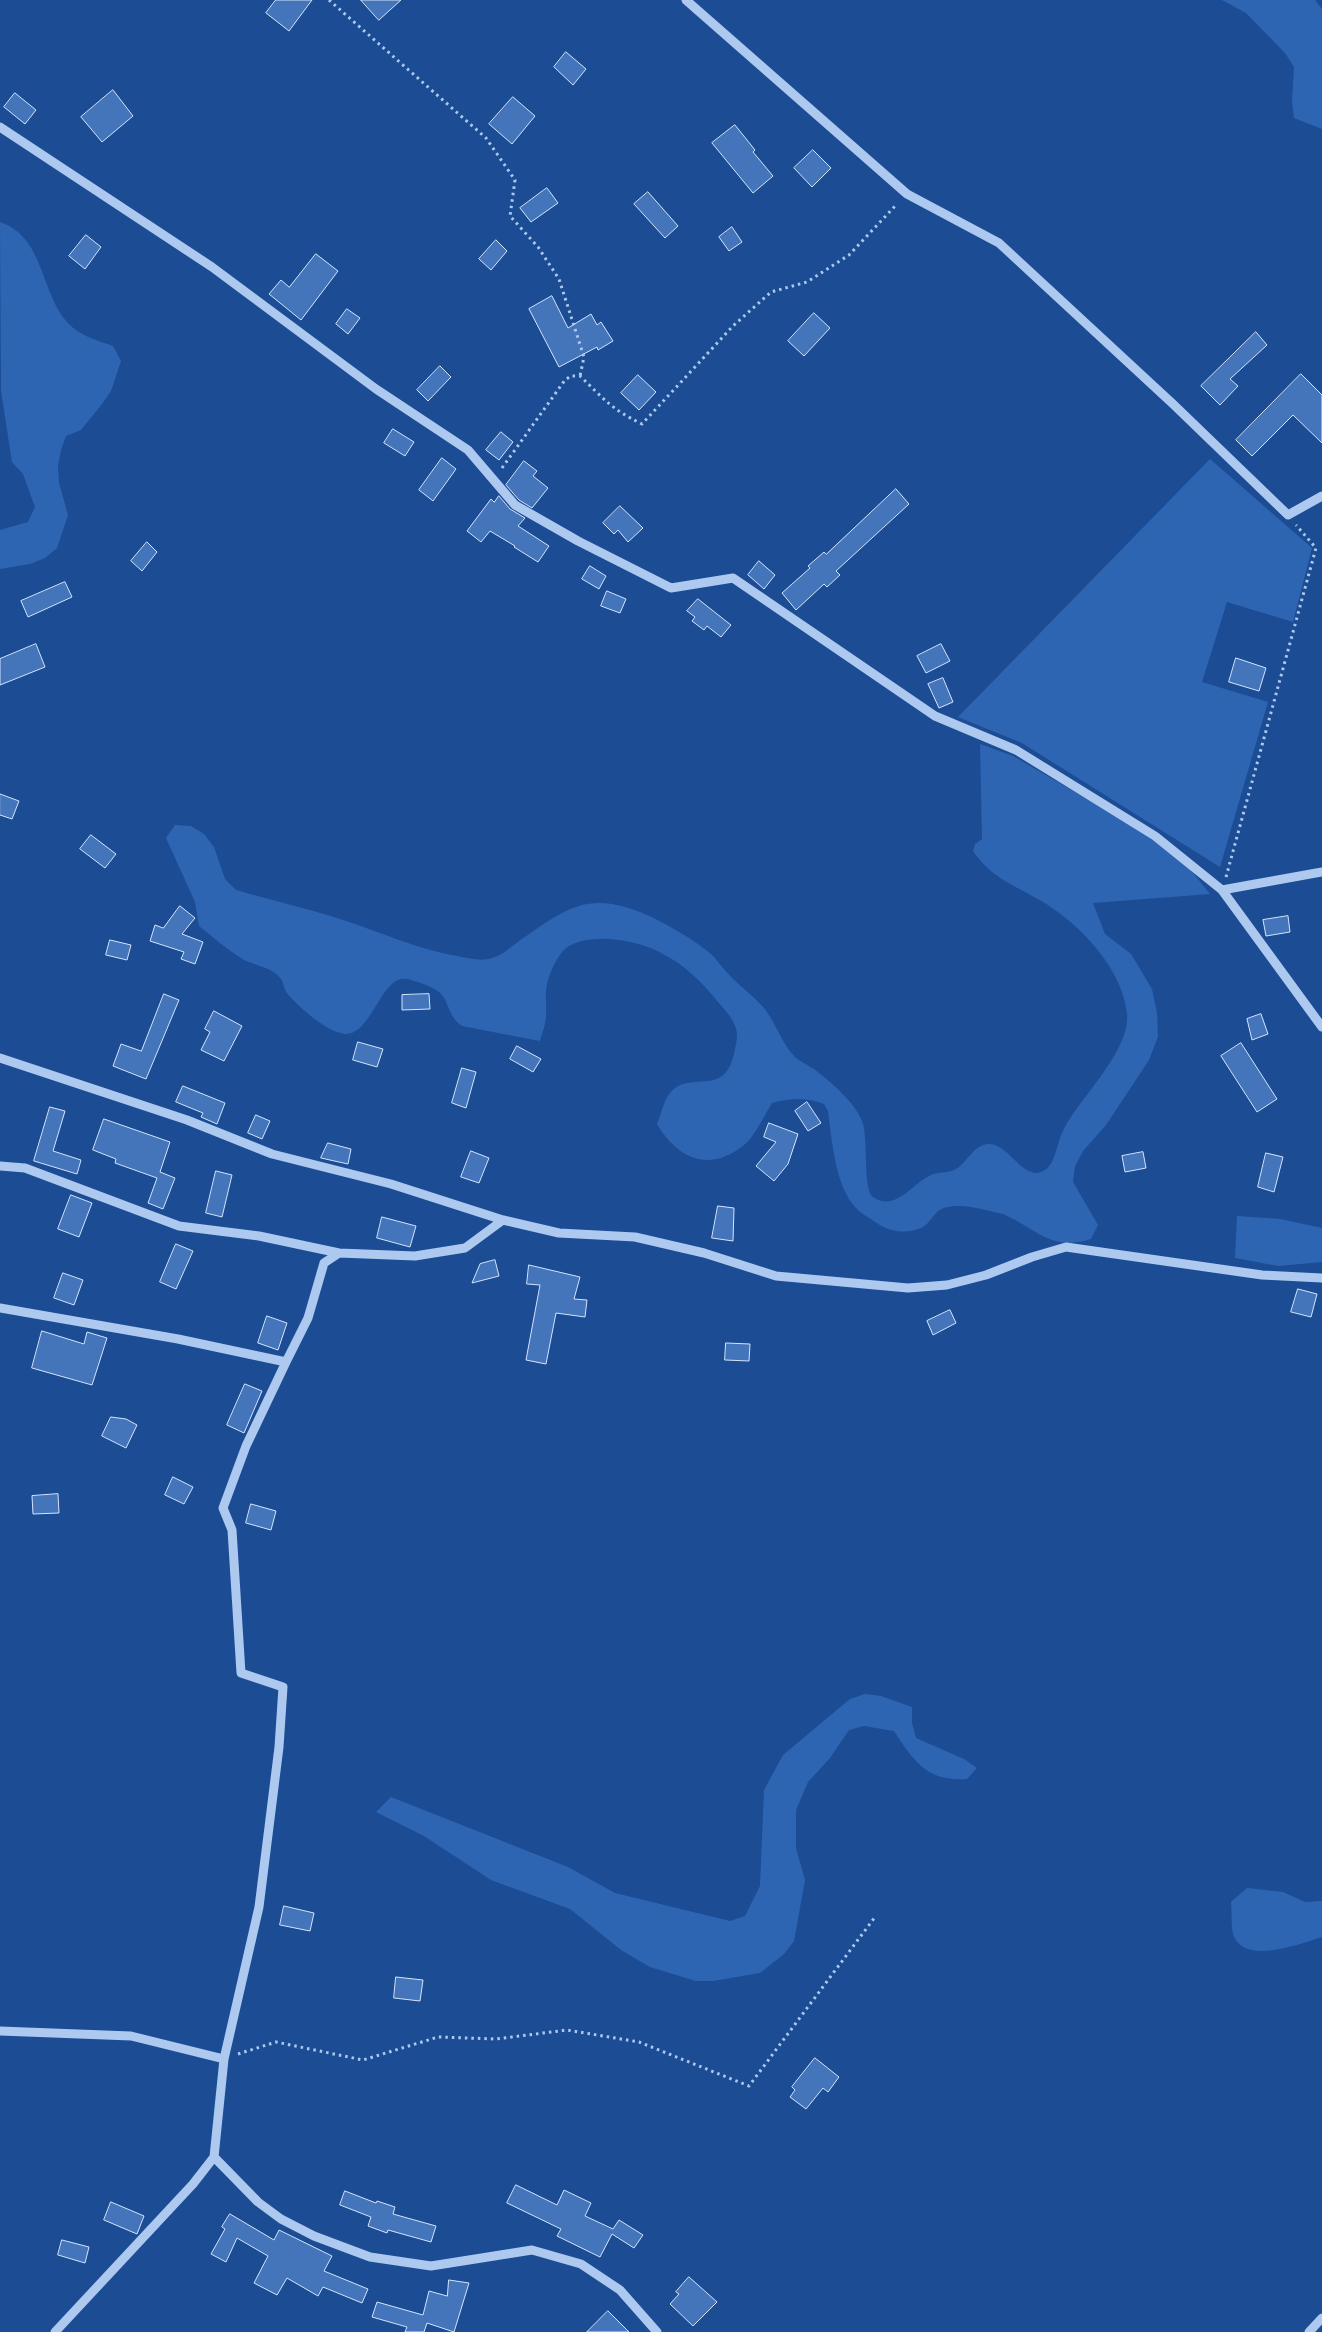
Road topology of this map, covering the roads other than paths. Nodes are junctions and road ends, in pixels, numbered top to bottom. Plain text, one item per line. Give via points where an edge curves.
1 (686, 0) edge
2 (0, 126) edge
3 (1322, 496) edge
4 (1322, 872) edge
5 (1222, 890) junction
6 (1322, 1027) edge
7 (0, 1058) edge
8 (0, 1166) edge
9 (503, 1220) junction
10 (339, 1253) junction
11 (1322, 1278) edge
12 (0, 1308) edge
13 (286, 1362) junction
14 (0, 2031) edge
15 (224, 2059) junction
16 (214, 2157) junction
17 (1322, 2318) edge
18 (54, 2332) edge
19 (657, 2332) edge
20 (1309, 2332) edge

1 - 3 street via 907,194 999,243 1288,515
2 - 5 street via 212,267 376,389 468,450 515,505 671,588 733,578 935,716 1016,750 1147,831
4 - 5 street
5 - 6 street
7 - 9 street via 187,1120 272,1154 391,1184
8 - 10 street via 25,1168 179,1226 259,1236
9 - 10 street via 465,1248 415,1256
9 - 11 street via 559,1232 635,1237 704,1253 776,1276 908,1288 947,1285 986,1275 1066,1247 1262,1275
10 - 13 street via 324,1263 308,1318
12 - 13 street via 178,1339
13 - 15 street via 246,1446 223,1508 232,1530 242,1673 284,1687 259,1907
14 - 15 street via 131,2036
15 - 16 street
16 - 18 street via 193,2184
16 - 19 street via 258,2202 281,2219 314,2236 370,2257 431,2266 532,2250 581,2264 620,2290
17 - 20 street

